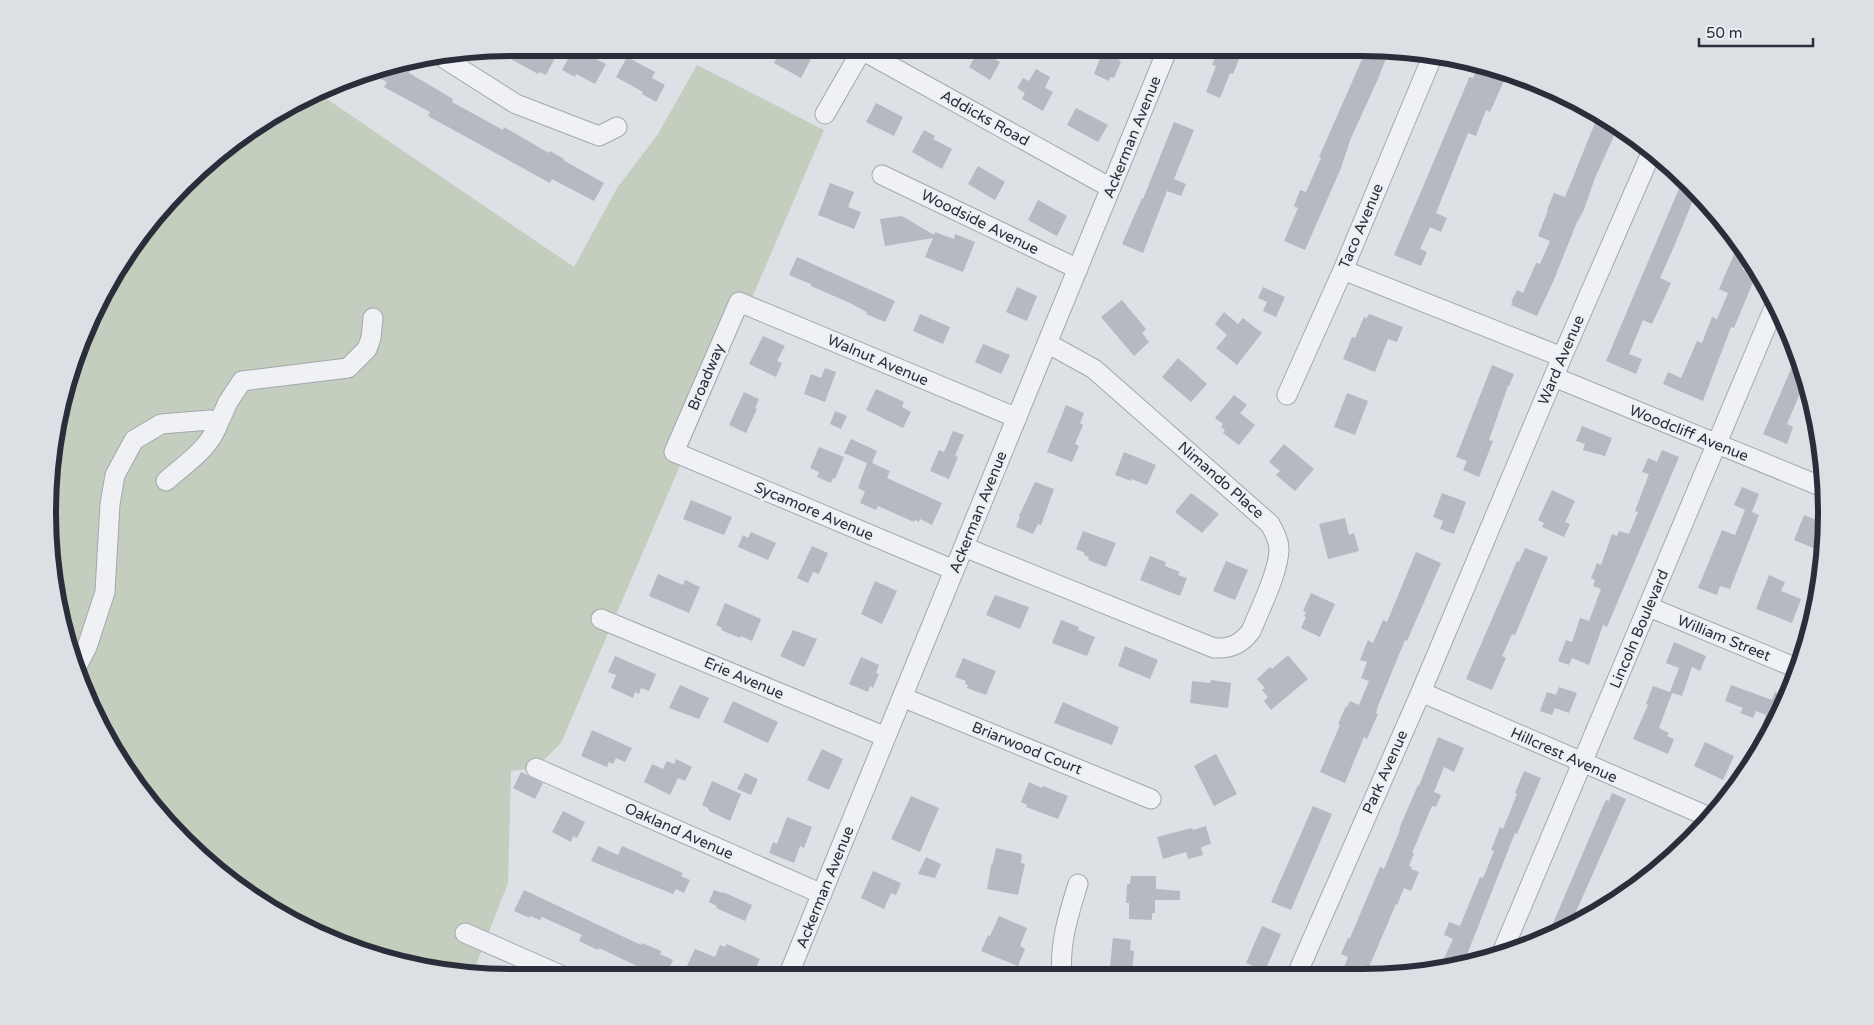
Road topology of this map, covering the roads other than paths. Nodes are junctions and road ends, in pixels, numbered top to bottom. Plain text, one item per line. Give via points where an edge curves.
1 (857, 56) edge
2 (874, 56) edge
3 (1165, 56) edge
4 (448, 61) edge
5 (1430, 62) edge
6 (824, 114) dead end
7 (617, 127) dead end
8 (1649, 159) edge
9 (882, 175) dead end
10 (1111, 188) junction
11 (1078, 269) junction
12 (1343, 270) junction
13 (739, 302) joint
14 (1772, 313) edge
15 (373, 318) dead end
16 (1047, 343) junction
17 (1562, 357) junction
18 (1554, 377) junction
19 (1287, 395) dead end
20 (1017, 418) junction
21 (219, 422) junction
22 (1717, 444) junction
23 (674, 452) joint
24 (166, 481) dead end
25 (1817, 485) edge
26 (964, 547) junction
27 (1472, 569) joint
28 (954, 570) junction
29 (1649, 607) junction
30 (601, 619) dead end
31 (80, 660) edge
32 (1792, 665) edge
33 (1421, 692) junction
34 (902, 697) junction
35 (886, 737) junction
36 (1583, 764) junction
37 (536, 768) dead end
38 (1151, 799) dead end
39 (1703, 815) edge
40 (1078, 884) dead end
41 (822, 894) junction
42 (465, 933) dead end
43 (1505, 946) edge
44 (547, 969) edge
45 (791, 969) edge
46 (1061, 969) edge
47 (1299, 969) edge

1 - 6 street
2 - 10 street, Addicks Road
3 - 10 street, Ackerman Avenue
4 - 7 street via 516,104 599,136
5 - 12 street, Taco Avenue
8 - 17 street, Ward Avenue
9 - 11 street, Woodside Avenue
10 - 11 street, Ackerman Avenue
11 - 16 street, Ackerman Avenue
12 - 17 street
12 - 19 street, Taco Avenue
13 - 20 street, Walnut Avenue
13 - 23 street, Broadway
14 - 22 street, Lincoln Boulevard
15 - 21 street via 367,350 348,368 242,381
16 - 20 street, Ackerman Avenue
16 - 26 street, Nimando Place via 1094,369 1270,524 1279,548 1278,561 1251,631 1235,646 1214,648
17 - 18 street, Ward Avenue
18 - 22 street, Woodcliff Avenue
18 - 27 street, Ward Avenue
20 - 26 street, Ackerman Avenue
21 - 24 street via 214,436 198,454
21 - 31 street via 161,424 134,440 115,475 110,504 105,592
22 - 25 street, Woodcliff Avenue
22 - 29 street, Lincoln Boulevard
23 - 28 street, Sycamore Avenue
26 - 28 street, Ackerman Avenue
27 - 33 street, Park Avenue
28 - 34 street, Ackerman Avenue
29 - 32 street, William Street
29 - 36 street, Lincoln Boulevard
30 - 35 street, Erie Avenue
33 - 36 street, Hillcrest Avenue
33 - 47 street, Park Avenue
34 - 35 street, Ackerman Avenue
34 - 38 street, Briarwood Court
35 - 41 street, Ackerman Avenue
36 - 39 street, Hillcrest Avenue
36 - 43 street, Lincoln Boulevard
37 - 41 street, Oakland Avenue
40 - 46 street via 1065,932
41 - 45 street, Ackerman Avenue
42 - 44 street

